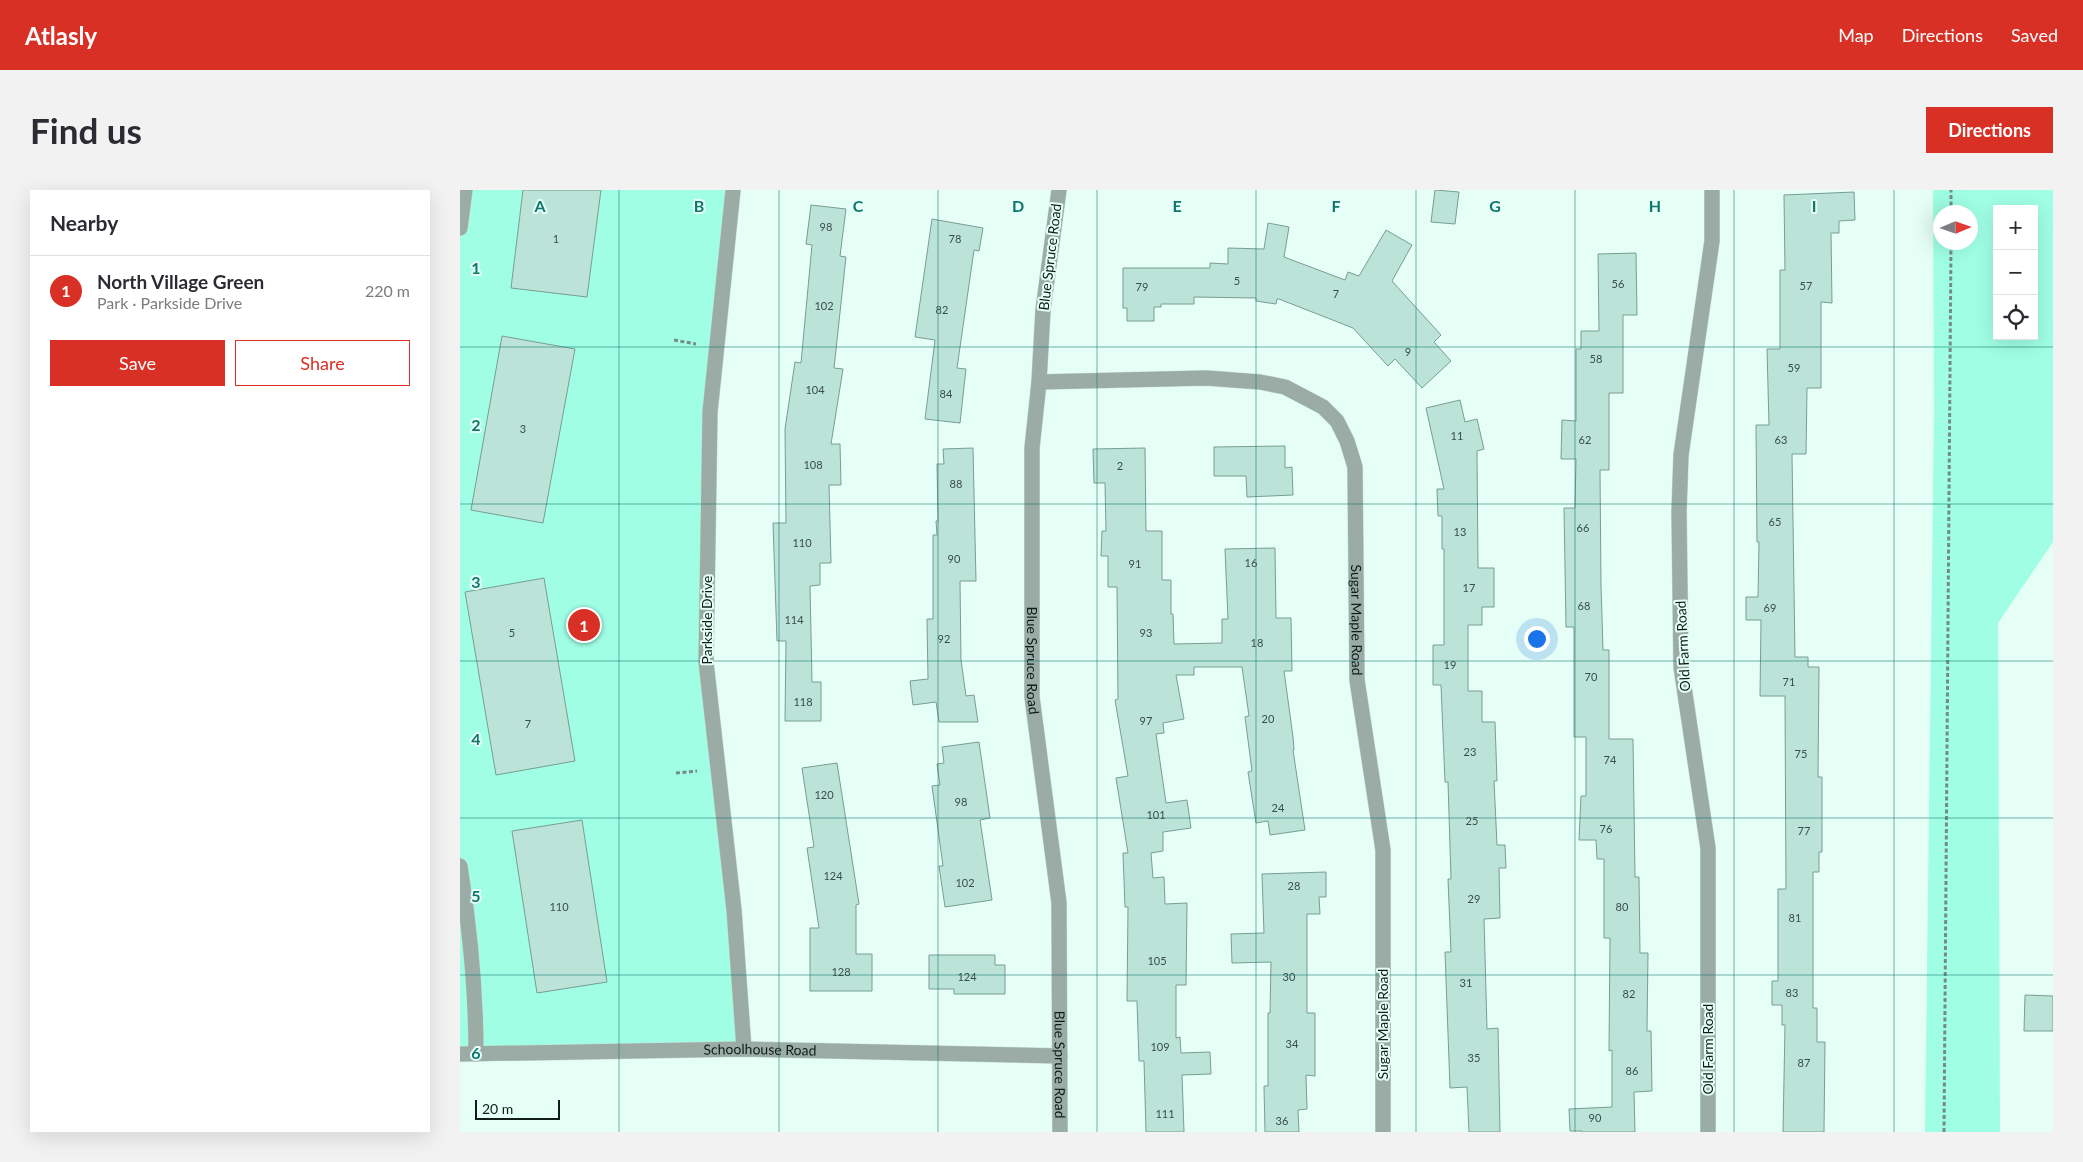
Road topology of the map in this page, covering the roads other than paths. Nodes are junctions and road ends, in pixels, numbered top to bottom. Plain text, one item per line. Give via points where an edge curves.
1 (465, 190) edge
2 (733, 190) edge
3 (1059, 190) edge
4 (1712, 190) edge
5 (460, 228) edge
6 (1039, 382) junction
7 (460, 866) edge
8 (744, 1050) junction
9 (460, 1054) edge
10 (476, 1054) junction
11 (1060, 1056) junction
12 (1060, 1132) edge
13 (1383, 1132) edge
14 (1708, 1132) edge

1 - 5 street
2 - 8 street, Parkside Drive via 710,412 706,662 734,910
3 - 6 street, Blue Spruce Road via 1043,310
4 - 14 street, Old Farm Road via 1712,241 1681,455 1679,512 1681,668 1708,848
6 - 11 street, Blue Spruce Road via 1032,448 1032,697 1059,903
6 - 13 street, Sugar Maple Road via 1206,378 1260,382 1285,387 1323,407 1337,421 1347,441 1355,467 1357,680 1383,850
7 - 10 street via 472,943
8 - 10 street, Schoolhouse Road
8 - 11 street, Schoolhouse Road
9 - 10 street, Schoolhouse Road
11 - 12 street, Blue Spruce Road

